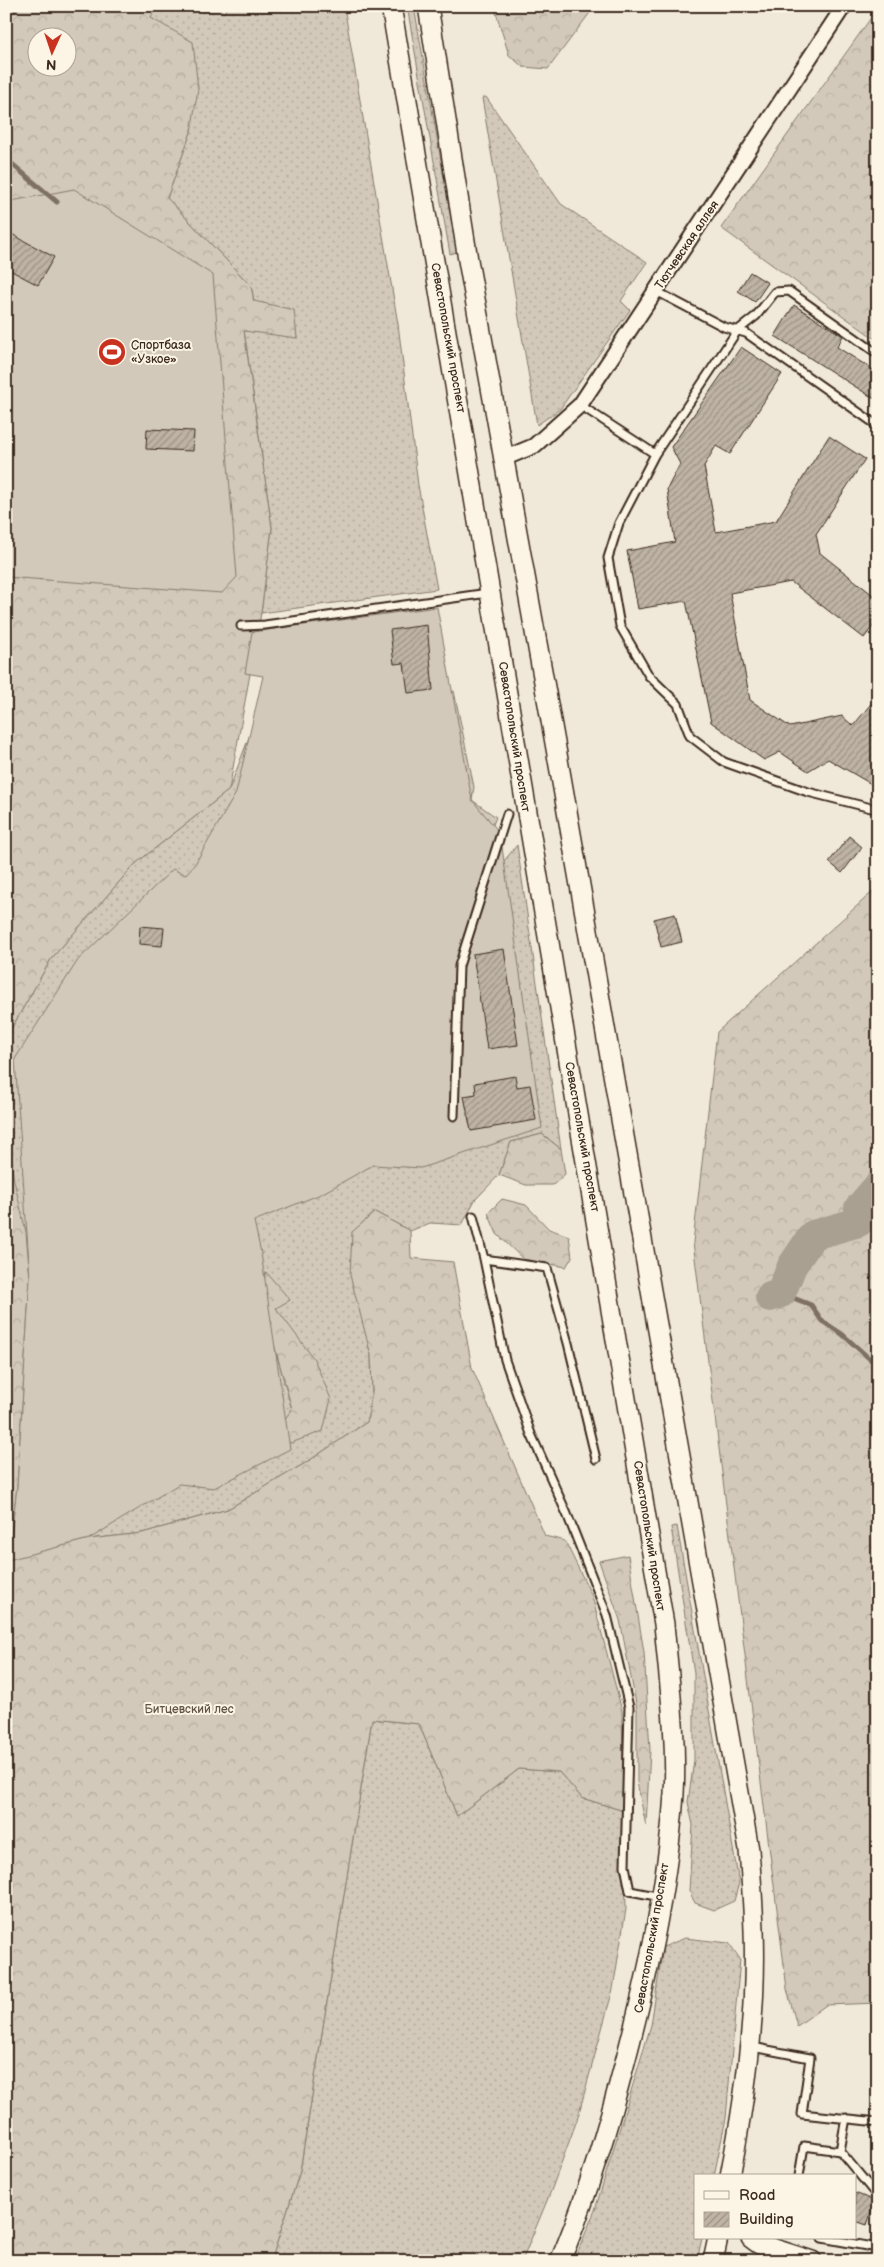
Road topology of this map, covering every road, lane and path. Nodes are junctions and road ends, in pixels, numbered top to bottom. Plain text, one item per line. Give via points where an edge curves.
1 (391, 6) edge
2 (428, 6) edge
3 (844, 6) edge
4 (656, 291) junction
5 (737, 331) junction
6 (878, 354) edge
7 (580, 405) junction
8 (878, 426) edge
9 (655, 454) junction
10 (505, 458) junction
11 (491, 592) junction
12 (241, 626) dead end
13 (878, 807) edge
14 (507, 814) dead end
15 (454, 1116) dead end
16 (473, 1216) dead end
17 (484, 1260) junction
18 (596, 1460) dead end
19 (661, 1897) junction
20 (749, 2047) junction
21 (846, 2118) junction
22 (878, 2122) edge
23 (840, 2151) junction
24 (730, 2174) edge
25 (799, 2174) edge
26 (878, 2197) edge
27 (718, 2240) edge
28 (754, 2240) edge
29 (833, 2240) edge
30 (878, 2248) edge
31 (804, 2259) edge
32 (560, 2261) edge
33 (714, 2261) edge

1 - 11 main road, Севастопольский проспект
2 - 10 main road via 468,260
3 - 4 street, Тютчевская аллея
4 - 5 lane
4 - 7 street, Тютчевская аллея
5 - 6 lane via 756,316 775,292 789,291
5 - 8 lane via 746,333
5 - 9 lane
7 - 9 lane
7 - 10 street, Тютчевская аллея via 534,446
9 - 13 lane via 619,523 608,558 620,626 649,676 678,704 690,736 724,762 808,792 875,809
10 - 20 main road via 749,1850 754,1930
11 - 12 lane
11 - 19 main road, Севастопольский проспект via 664,1624 672,1716 674,1793
14 - 15 lane via 459,966
16 - 17 lane
17 - 18 lane via 547,1268
17 - 19 lane via 505,1360 531,1434 607,1616 629,1707 625,1866 630,1891
19 - 32 main road, Севастопольский проспект via 632,2038 603,2140
20 - 21 lane via 810,2058 802,2114
20 - 24 main road
21 - 22 lane
21 - 23 lane
23 - 25 lane via 804,2146
23 - 26 lane
27 - 33 main road
28 - 31 main road
29 - 30 lane

